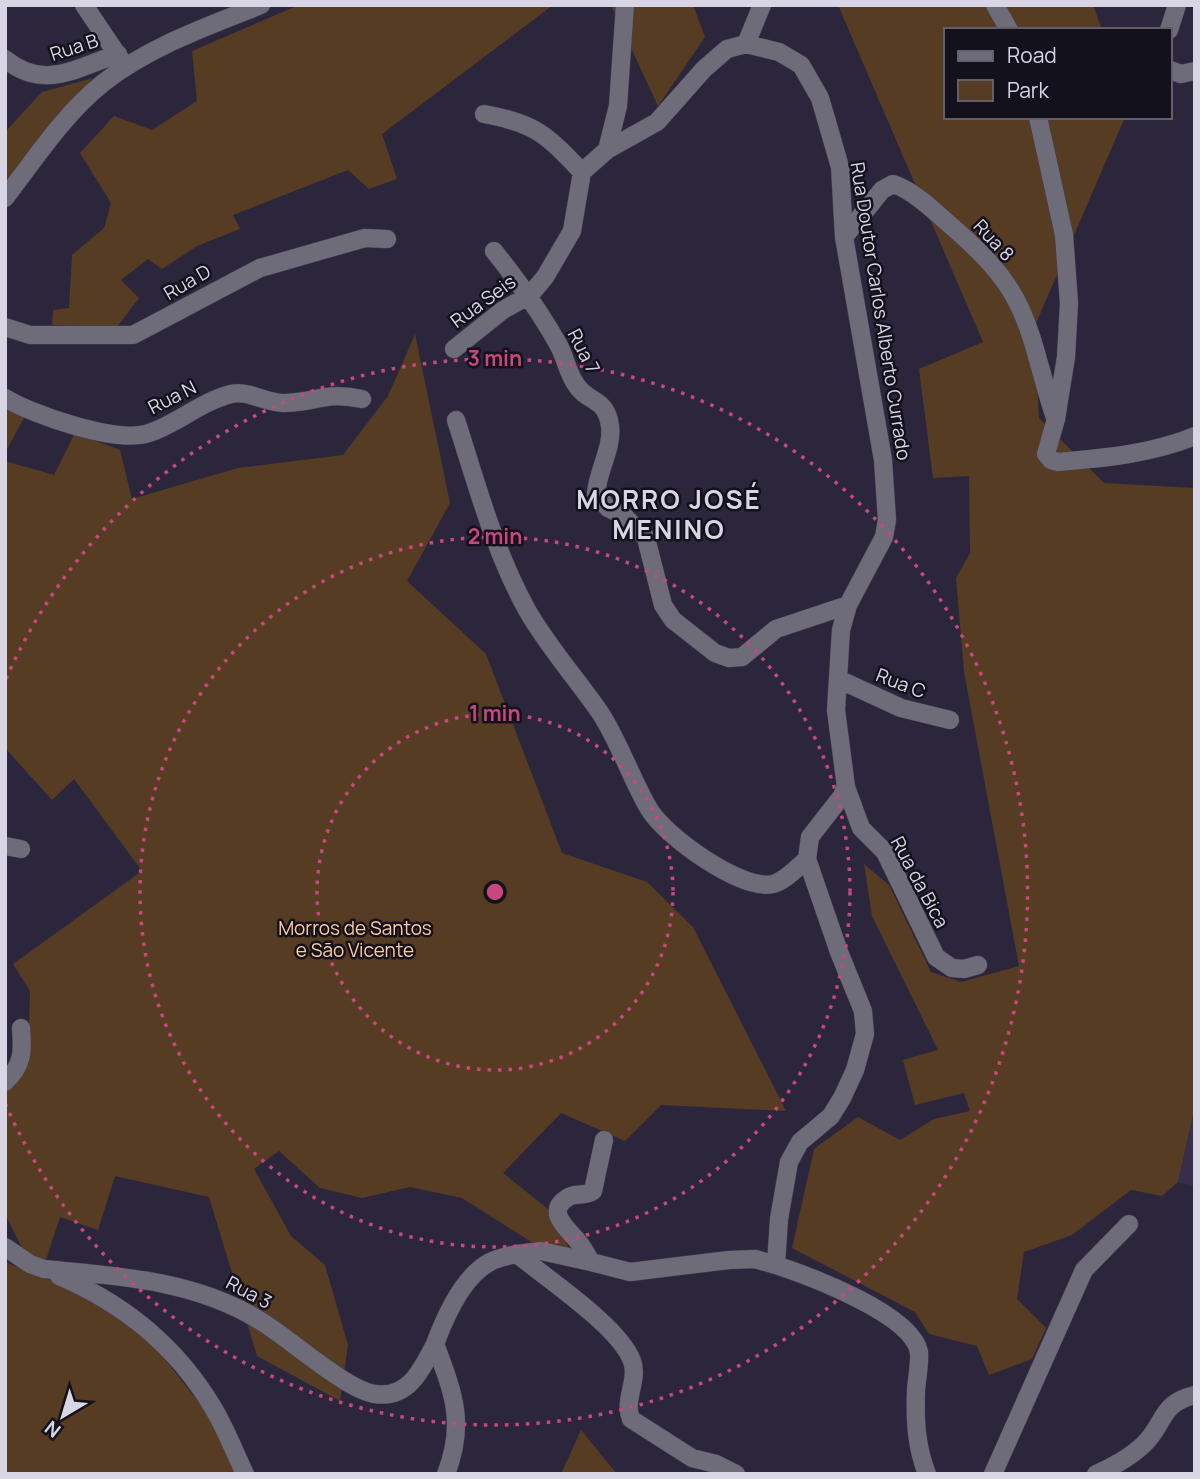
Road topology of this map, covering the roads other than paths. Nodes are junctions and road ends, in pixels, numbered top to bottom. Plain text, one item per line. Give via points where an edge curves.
1 (84, 5) edge
2 (261, 5) edge
3 (625, 5) edge
4 (762, 5) edge
5 (995, 5) edge
6 (1177, 5) edge
7 (1008, 28) edge
8 (1170, 28) edge
9 (746, 44) junction
10 (5, 59) edge
11 (121, 61) junction
12 (1172, 71) edge
13 (1195, 71) edge
14 (484, 114) dead end
15 (1038, 119) edge
16 (607, 150) junction
17 (582, 172) junction
18 (5, 198) edge
19 (844, 237) junction
20 (387, 239) dead end
21 (494, 251) dead end
22 (530, 295) junction
23 (5, 327) edge
24 (454, 349) dead end
25 (5, 398) edge
26 (362, 399) dead end
27 (1056, 419) junction
28 (456, 421) dead end
29 (1195, 436) edge
30 (848, 605) junction
31 (838, 679) junction
32 (950, 720) dead end
33 (846, 787) junction
34 (807, 859) junction
35 (978, 965) dead end
36 (21, 1028) dead end
37 (5, 1082) edge
38 (604, 1140) dead end
39 (1129, 1224) dead end
40 (5, 1247) edge
41 (517, 1254) junction
42 (591, 1262) junction
43 (776, 1265) junction
44 (44, 1269) junction
45 (435, 1344) junction
46 (1195, 1395) edge
47 (1000, 1472) edge
48 (245, 1474) edge
49 (446, 1474) edge
50 (736, 1474) edge
51 (927, 1474) edge
52 (1096, 1474) edge

1 - 11 street, Rua B
2 - 11 street
3 - 16 street via 618,106
4 - 9 street
5 - 7 street
6 - 8 street
9 - 16 street via 727,49 704,69 657,122
9 - 19 street, Rua Doutor Carlos Alberto Currado via 779,52 801,65 811,78 840,167
10 - 11 street, Rua B via 30,75 49,78
11 - 18 street
12 - 13 street
14 - 17 street via 534,127
15 - 27 street via 1064,235 1069,303
16 - 17 street
17 - 22 street, Rua Seis via 572,231
19 - 27 street, Rua 8 via 882,190 893,184 939,215 981,253 1012,292
19 - 30 street, Rua Doutor Carlos Alberto Currado via 883,460 887,520 884,537
20 - 23 street, Rua D via 365,237 260,268 133,335 30,335
21 - 22 street, Rua 7
22 - 24 street, Rua Seis
22 - 30 street, Rua 7 via 575,384 608,412 611,431 596,494 646,538 663,605 673,620 715,653 735,659 776,629
25 - 26 street, Rua N via 93,430 125,436 148,434 195,408 233,394 280,404 337,394
27 - 29 street via 1046,454 1058,462 1158,449
28 - 34 street via 498,554 528,611 601,714 660,824 701,857 761,883 780,881
30 - 31 street, Rua Doutor Carlos Alberto Currado via 841,630
31 - 32 street, Rua C via 901,708
31 - 33 street, Rua Doutor Carlos Alberto Currado via 836,710
33 - 34 street via 810,837
33 - 35 street, Rua da Bica via 860,828 885,852 936,957 953,968
34 - 43 street via 863,1010 865,1034 842,1098 831,1116 800,1142 789,1162
36 - 37 street via 23,1056
38 - 42 street via 593,1191 570,1195 557,1212
39 - 47 street via 1078,1280
40 - 44 street, Rua 3
41 - 42 street, Rua 3 via 541,1251
41 - 45 street, Rua 3 via 489,1262 474,1275 450,1310
41 - 50 street via 593,1315 629,1353 634,1372 628,1405 631,1419 692,1458
42 - 43 street, Rua 3 via 630,1272 729,1260 755,1259
43 - 51 street, Rua 3 via 848,1295 890,1317 909,1334 919,1352 917,1447
44 - 45 street, Rua 3 via 150,1280 209,1295 258,1319 374,1394 391,1394 411,1385
44 - 48 street via 118,1307 161,1340 211,1405
45 - 49 street via 457,1417 454,1454
46 - 52 street via 1169,1408 1144,1444

